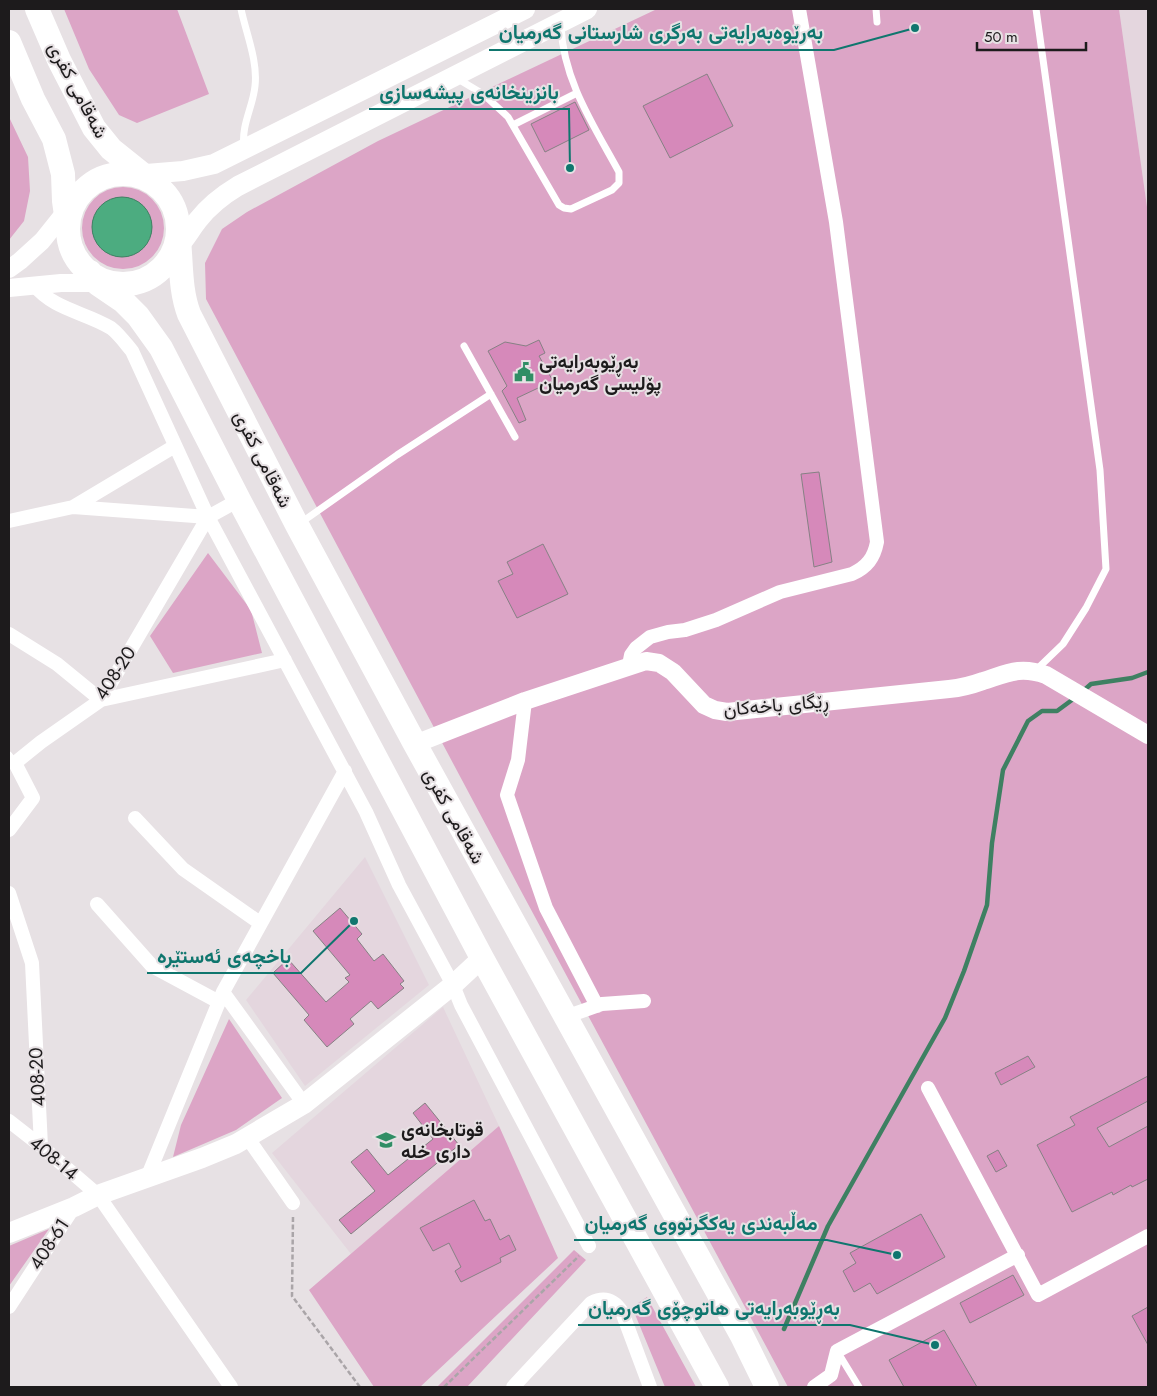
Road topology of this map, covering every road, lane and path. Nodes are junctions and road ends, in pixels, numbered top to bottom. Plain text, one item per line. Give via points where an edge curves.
1 (37, 9) edge
2 (241, 9) edge
3 (525, 9) edge
4 (587, 9) edge
5 (799, 9) edge
6 (876, 9) edge
7 (1036, 9) edge
8 (561, 22) junction
9 (876, 22) dead end
10 (9, 42) edge
11 (453, 77) junction
12 (577, 93) junction
13 (513, 125) junction
14 (244, 150) junction
15 (142, 177) junction
16 (69, 212) junction
17 (177, 243) junction
18 (9, 269) edge
19 (100, 280) junction
20 (34, 285) junction
21 (9, 288) edge
22 (464, 346) dead end
23 (491, 394) junction
24 (515, 437) dead end
25 (175, 446) junction
26 (239, 500) junction
27 (73, 507) junction
28 (208, 517) junction
29 (9, 521) edge
30 (297, 525) junction
31 (9, 634) edge
32 (285, 660) junction
33 (629, 665) junction
34 (1041, 673) junction
35 (101, 700) junction
36 (525, 701) junction
37 (1148, 735) edge
38 (415, 744) junction
39 (12, 759) edge
40 (345, 771) junction
41 (135, 818) dead end
42 (9, 830) edge
43 (9, 893) edge
44 (97, 904) dead end
45 (260, 923) junction
46 (482, 958) junction
47 (453, 985) junction
48 (221, 997) junction
49 (644, 1001) dead end
50 (597, 1006) junction
51 (565, 1017) junction
52 (928, 1088) dead end
53 (304, 1104) junction
54 (9, 1121) edge
55 (247, 1137) junction
56 (41, 1146) junction
57 (147, 1178) junction
58 (98, 1195) junction
59 (293, 1203) joint
60 (74, 1207) junction
61 (9, 1233) edge
62 (1148, 1236) edge
63 (589, 1246) joint
64 (1018, 1256) junction
65 (9, 1306) edge
66 (837, 1351) junction
67 (647, 1386) edge
68 (231, 1387) edge
69 (360, 1387) edge
70 (444, 1387) edge
71 (512, 1387) edge
72 (717, 1387) edge
73 (767, 1387) edge
74 (814, 1387) edge
75 (859, 1387) edge

1 - 15 highway, شەقامی کفری via 94,128 111,149
2 - 14 lane via 256,84 244,129
3 - 14 main road
4 - 8 main road
5 - 33 street via 836,222 877,542 875,552 869,563 852,574 780,592 716,620 650,637 636,648
6 - 9 lane
7 - 34 lane via 1100,470 1106,569 1086,608
8 - 11 main road
8 - 12 lane via 565,61
10 - 16 highway via 54,139
11 - 13 lane via 492,101
11 - 17 main road via 238,186 216,201
12 - 13 lane
12 - 13 lane via 619,172 619,183 612,190 570,209 559,205
14 - 15 main road via 196,169
15 - 16 highway via 117,174 101,179 86,188
15 - 17 highway via 162,190 172,204 177,221
16 - 18 street
16 - 19 highway via 69,238 73,251 80,263
17 - 19 highway via 154,274 127,284
17 - 30 highway, شەقامی کفری via 183,295 189,314
19 - 20 street
19 - 26 highway via 138,316 161,348
20 - 21 street
20 - 25 street via 52,302 114,330 132,351
22 - 23 lane
23 - 24 lane
23 - 30 lane
25 - 27 street
25 - 28 street
26 - 28 street
26 - 46 highway
27 - 28 street
27 - 29 street
28 - 32 street
28 - 35 street, 408-20
30 - 38 highway, شەقامی کفری
31 - 35 street via 57,664
32 - 35 street
32 - 40 street
33 - 34 street, ڕێگای باخەکان via 646,661 659,663 685,683 704,704 727,712 949,690 1009,671
33 - 36 street, ڕێگای باخەکان
34 - 37 street
35 - 39 street, 408-20
36 - 38 street, ڕێگای باخەکان
36 - 50 street via 518,760 507,796 546,908
38 - 51 highway, شەقامی کفری
39 - 42 street, 408-20 via 34,798
40 - 45 street
40 - 47 street via 399,885
41 - 45 street via 183,869
43 - 56 street, 408-20 via 32,963
44 - 48 street via 152,966
45 - 48 street
46 - 47 main road
46 - 72 highway
47 - 53 main road
47 - 63 street via 460,1005
48 - 53 street
48 - 57 street
49 - 50 street
50 - 51 street
51 - 73 highway, شەقامی کفری
52 - 64 street
53 - 55 main road
54 - 56 street, 408-14
55 - 57 main road
55 - 59 street
56 - 58 street, 408-14
57 - 58 main road
58 - 60 main road
58 - 68 street, 408-14
59 - 69 path via 292,1296
60 - 61 main road
60 - 65 street, 408-61
62 - 64 street via 1038,1296
63 - 70 path
64 - 66 street
66 - 74 street via 831,1375
66 - 75 lane
67 - 71 street via 622,1312 608,1299 591,1303

